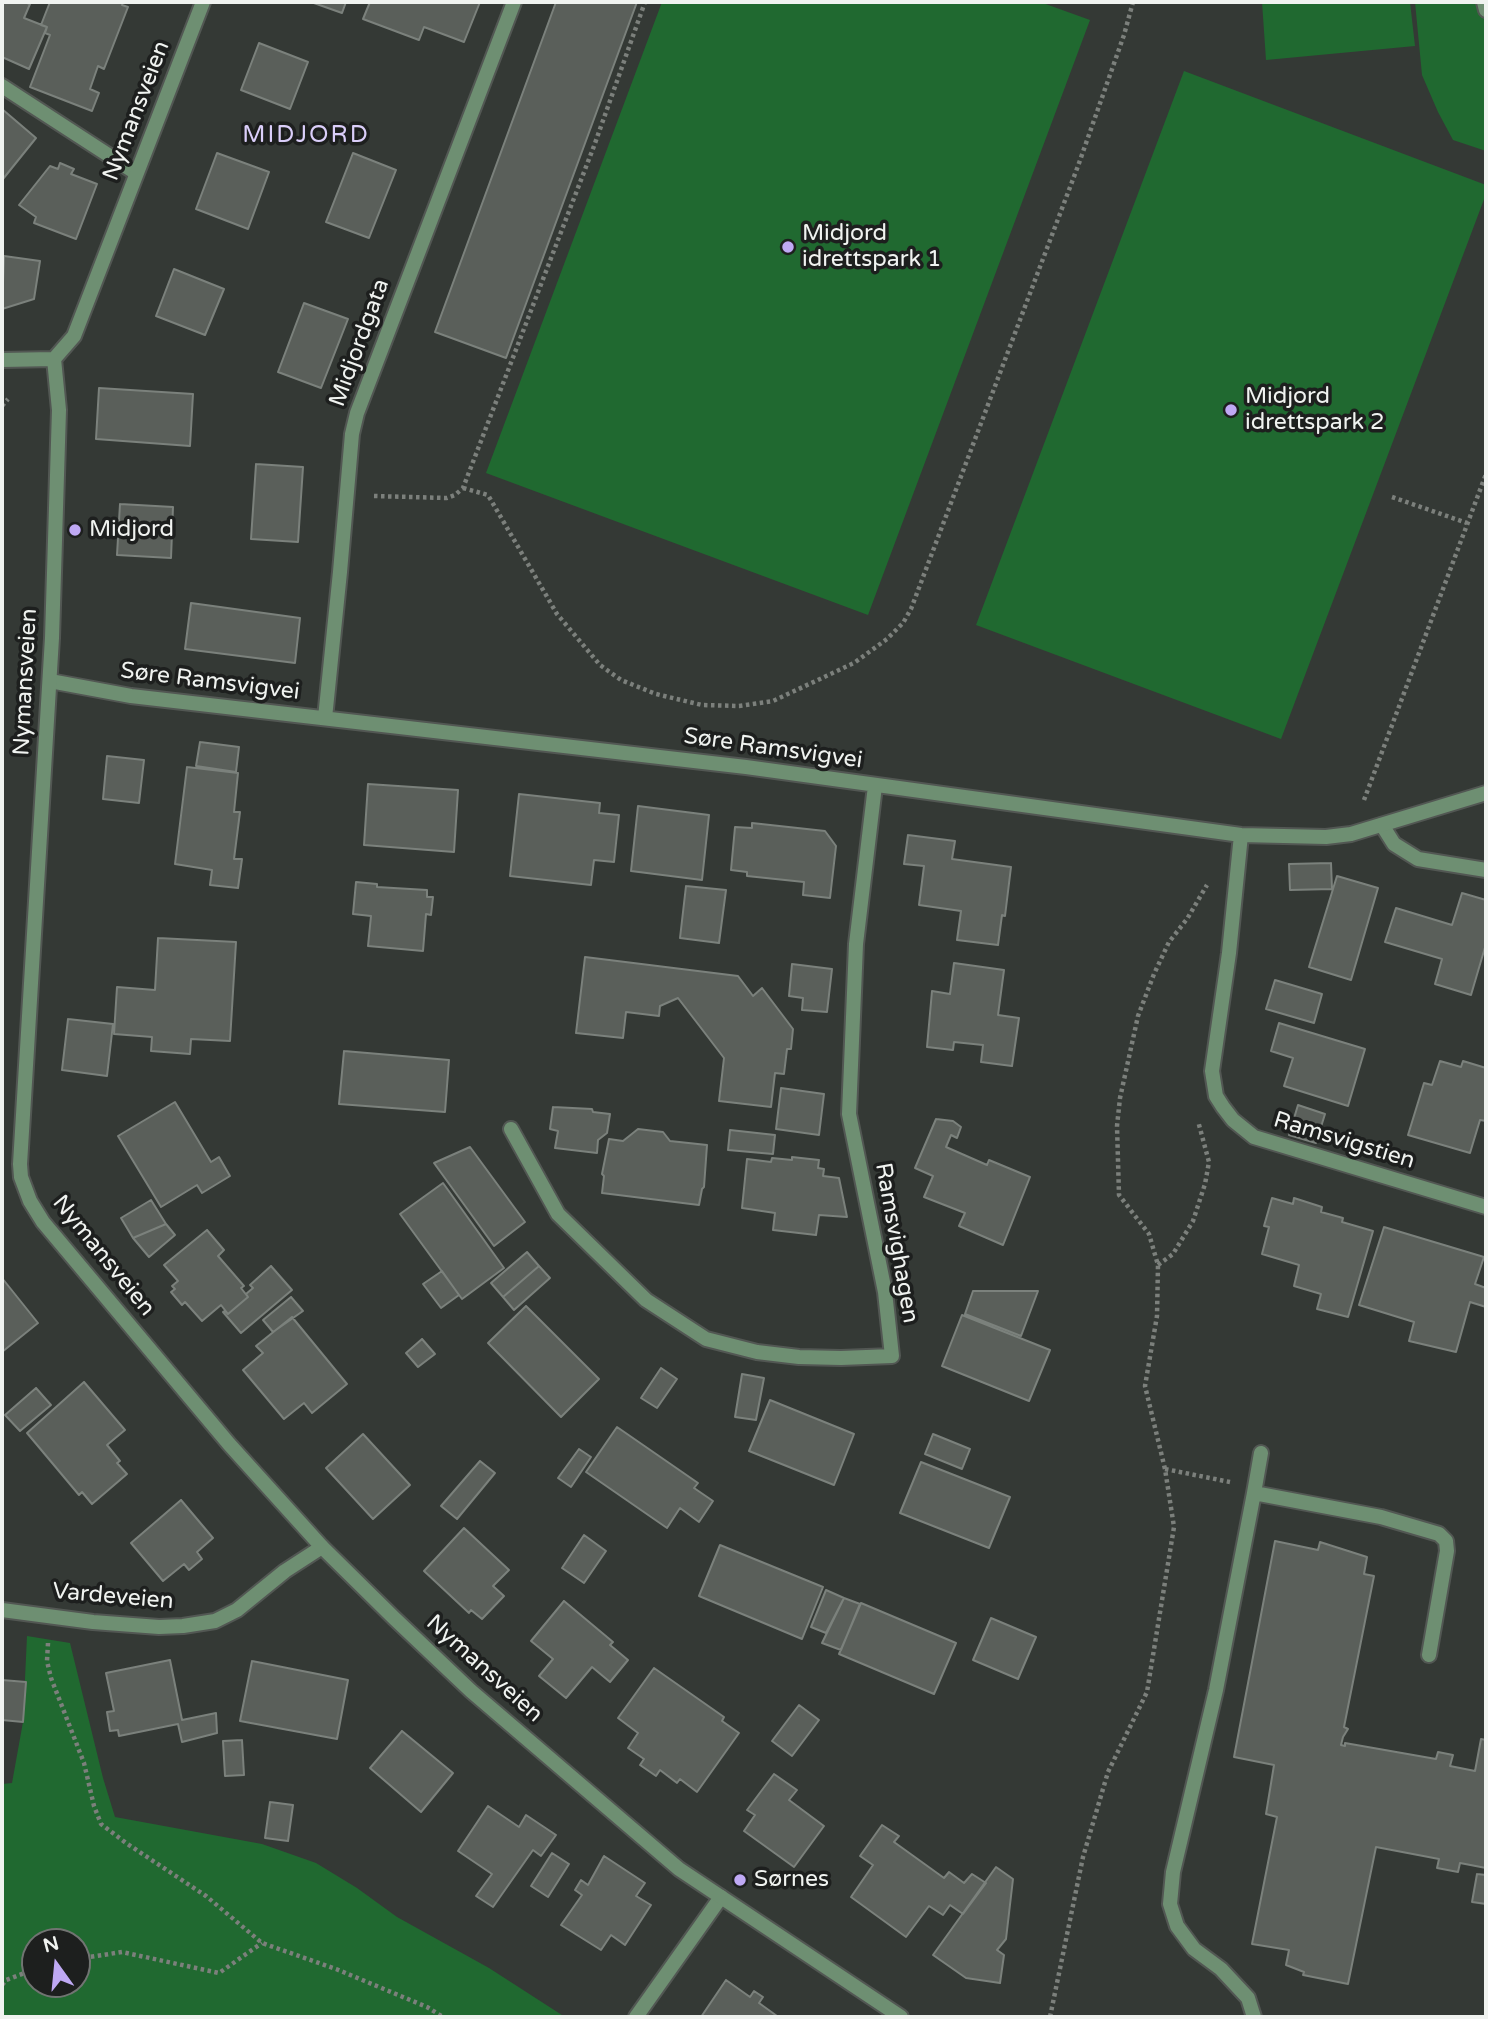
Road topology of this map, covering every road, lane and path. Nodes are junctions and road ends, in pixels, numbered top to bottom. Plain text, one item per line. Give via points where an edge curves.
1 (203, 2) edge
2 (514, 2) edge
3 (645, 2) edge
4 (1133, 2) edge
5 (1484, 2) edge
6 (1486, 10) edge
7 (2, 86) edge
8 (136, 173) junction
9 (54, 359) junction
10 (2, 360) edge
11 (8, 399) dead end
12 (2, 406) edge
13 (1486, 474) edge
14 (463, 488) junction
15 (1391, 497) dead end
16 (346, 498) junction
17 (1467, 523) junction
18 (50, 681) junction
19 (325, 718) junction
20 (875, 786) junction
21 (1486, 793) edge
22 (1382, 825) junction
23 (1351, 834) junction
24 (1241, 835) junction
25 (1486, 870) edge
26 (1210, 881) dead end
27 (1197, 1118) dead end
28 (511, 1129) dead end
29 (1486, 1207) edge
30 (1158, 1265) junction
31 (1261, 1453) dead end
32 (1166, 1469) junction
33 (1254, 1490) junction
34 (321, 1546) junction
35 (2, 1610) edge
36 (50, 1615) junction
37 (1429, 1655) dead end
38 (721, 1897) junction
39 (262, 1943) junction
40 (91, 1957) edge
41 (21, 1974) edge
42 (2, 1985) edge
43 (443, 2017) edge
44 (636, 2017) edge
45 (901, 2017) edge
46 (1050, 2017) edge
47 (1254, 2017) edge

1 - 8 street, Nymansveien
2 - 16 street, Midjordgata via 357,413
3 - 14 path
4 - 14 path via 1078,166 911,609 887,639 854,663 773,701 739,706 702,705 621,680 600,665 557,614 488,495
5 - 6 street
7 - 8 street
8 - 9 street, Nymansveien via 74,336
9 - 10 street
9 - 18 street, Nymansveien via 59,410
11 - 12 path
13 - 17 path
14 - 16 path via 447,498
15 - 17 path
16 - 19 street, Midjordgata
17 - 23 path
18 - 19 street, Søre Ramsvigvei via 131,696
18 - 34 street, Nymansveien via 21,1177 43,1222
19 - 20 street, Søre Ramsvigvei
20 - 24 street, Søre Ramsvigvei
20 - 28 street, Ramsvighagen via 856,944 849,1114 885,1292 892,1356 799,1357 706,1339 646,1300 558,1214
21 - 22 street, Søre Ramsvigvei
22 - 23 street, Søre Ramsvigvei
22 - 25 street via 1394,844 1418,859
23 - 24 street, Søre Ramsvigvei
24 - 29 street, Ramsvigstien via 1212,1071 1223,1107 1254,1137
26 - 30 path via 1168,942 1154,974 1138,1016 1120,1098 1119,1195 1149,1234
27 - 30 path via 1209,1162 1205,1184 1193,1221 1173,1254
30 - 32 path via 1157,1316 1145,1386
31 - 33 street
32 - 33 path
32 - 46 path via 1174,1527 1147,1692 1108,1772 1083,1857
33 - 37 street via 1381,1517 1438,1534 1446,1541
33 - 47 street via 1216,1690 1173,1871 1170,1904 1177,1926 1194,1949 1248,1998
34 - 36 street, Vardeveien via 237,1610 215,1620 159,1627
34 - 38 street, Nymansveien via 471,1691 679,1869
35 - 36 street, Vardeveien
36 - 39 path via 47,1661 51,1678 84,1763 101,1824 206,1896
38 - 44 street
38 - 45 street, Nymansveien
39 - 40 path via 219,1973 122,1952
39 - 43 path via 336,1969
41 - 42 path

